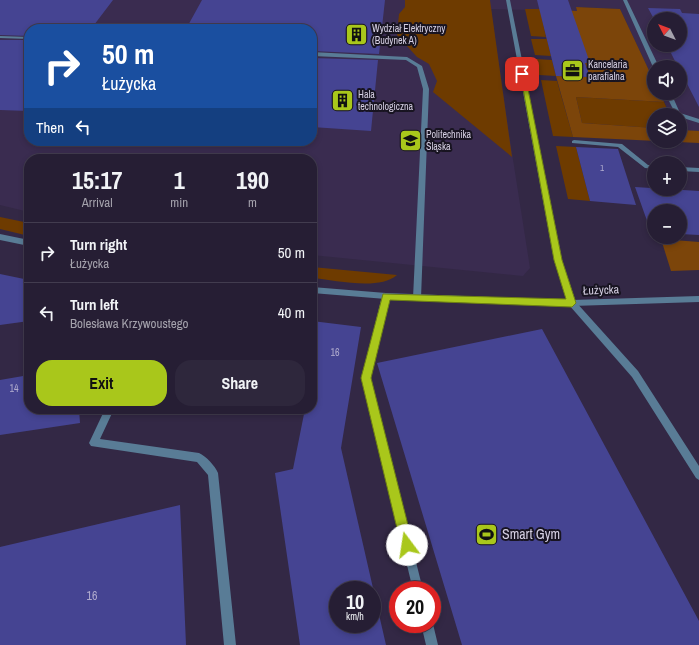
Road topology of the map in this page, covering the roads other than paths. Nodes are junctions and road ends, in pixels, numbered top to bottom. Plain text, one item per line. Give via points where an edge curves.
1 (508, 0) edge
2 (625, 0) edge
3 (0, 37) edge
4 (24, 38) edge
5 (317, 54) edge
6 (653, 60) edge
7 (687, 117) edge
8 (699, 121) edge
9 (574, 142) dead end
10 (647, 167) edge
11 (687, 169) edge
12 (699, 170) edge
13 (0, 237) edge
14 (24, 242) edge
15 (317, 290) edge
16 (386, 296) junction
17 (416, 298) junction
18 (699, 299) edge
19 (572, 303) junction
20 (108, 414) edge
21 (699, 475) edge
22 (416, 581) edge
23 (429, 633) edge
24 (230, 645) edge
25 (432, 645) edge

1 - 19 street via 558,260
2 - 6 street
3 - 4 street
5 - 17 street via 407,59 419,66 426,90
7 - 8 street
9 - 10 street via 620,145
11 - 12 street
13 - 14 street
15 - 16 street, Łużycka
16 - 17 street, Łużycka
16 - 22 street via 366,378
17 - 19 street, Łużycka
18 - 19 street, Łużycka
19 - 21 street via 635,374
20 - 24 street via 94,443 199,458 214,473
23 - 25 street

